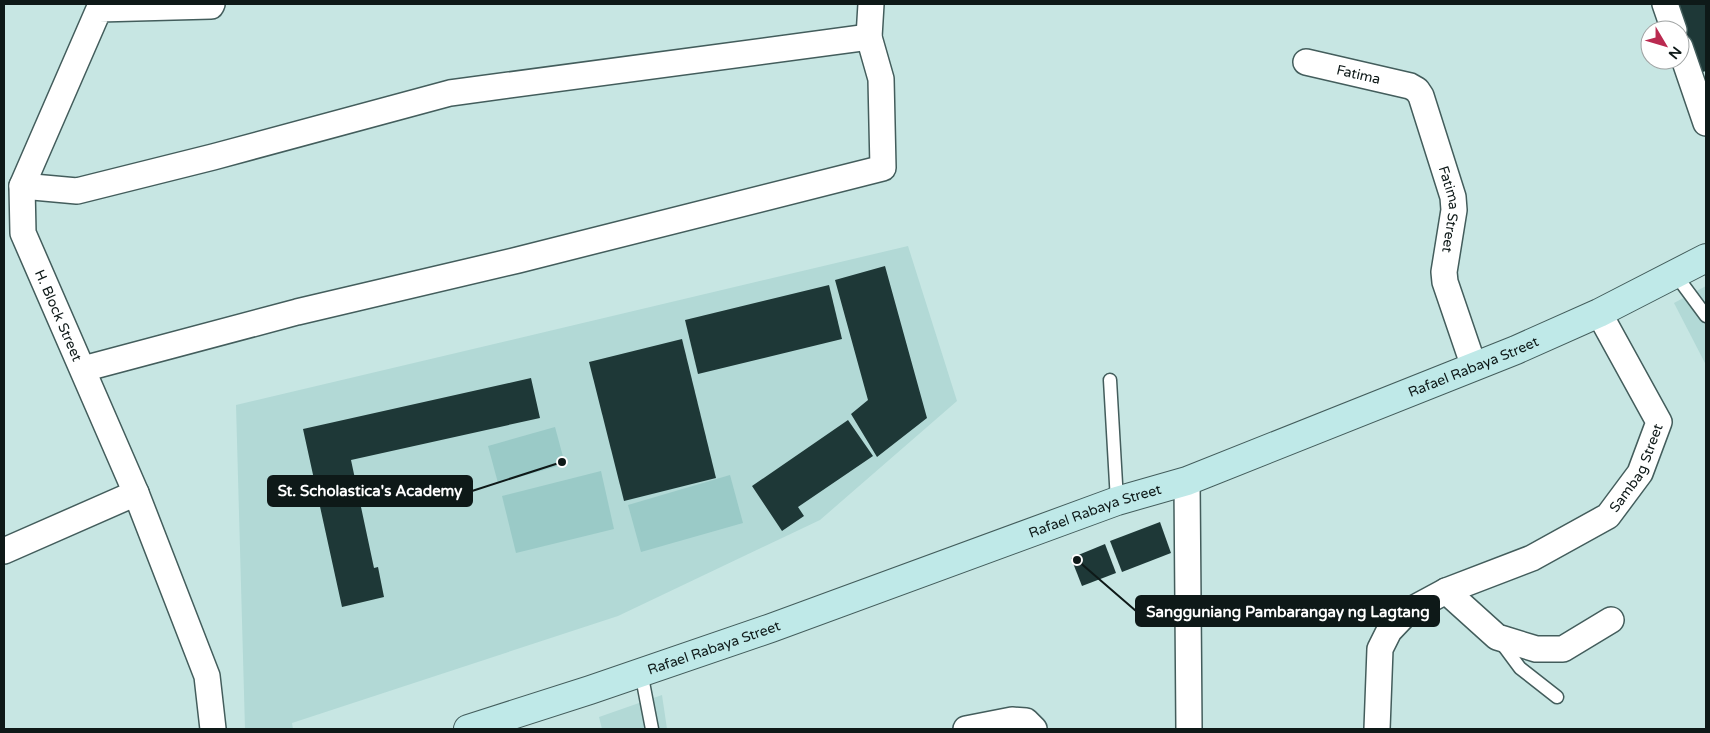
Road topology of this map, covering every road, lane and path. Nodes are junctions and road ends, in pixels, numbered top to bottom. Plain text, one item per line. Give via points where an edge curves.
1 (212, 4) edge
2 (871, 4) edge
3 (1665, 4) edge
4 (1671, 20) edge
5 (869, 37) junction
6 (1306, 62) dead end
7 (1688, 70) edge
8 (1410, 86) joint
9 (1706, 123) edge
10 (22, 186) junction
11 (1706, 258) edge
12 (1675, 274) junction
13 (1599, 313) junction
14 (1706, 316) edge
15 (1474, 367) junction
16 (83, 370) junction
17 (1110, 380) dead end
18 (1187, 481) junction
19 (136, 493) junction
20 (1116, 501) junction
21 (4, 550) edge
22 (1446, 590) junction
23 (1611, 620) dead end
24 (1497, 637) junction
25 (641, 672) junction
26 (1557, 697) dead end
27 (213, 729) edge
28 (468, 729) edge
29 (652, 729) edge
30 (967, 729) edge
31 (1034, 729) edge
32 (1189, 729) edge
33 (1377, 729) edge

1 - 10 street, H. Block Street via 98,9
2 - 5 street
3 - 4 street
5 - 10 street via 450,93 77,191
5 - 16 street via 881,79 883,168 297,312
6 - 8 street, Fatima
7 - 9 street
8 - 15 street, Fatima Street via 1420,96 1452,197 1454,210 1445,282
10 - 16 street, H. Block Street via 23,233
11 - 12 main road, Rafael Rabaya Street
12 - 13 main road, Rafael Rabaya Street
12 - 14 lane
13 - 15 main road, Rafael Rabaya Street
13 - 22 street, Sambag Street via 1659,422 1640,473 1608,516 1532,558
15 - 18 main road, Rafael Rabaya Street
16 - 19 street, H. Block Street
17 - 20 lane
18 - 20 main road, Rafael Rabaya Street
18 - 32 street
19 - 21 street
19 - 27 street, H. Block Street via 208,676
20 - 25 main road, Rafael Rabaya Street via 771,628
22 - 24 street
22 - 33 street, Sambag Street via 1407,612 1389,631 1380,649
23 - 24 street via 1563,649 1536,649
24 - 26 lane via 1520,668
25 - 28 main road, Rafael Rabaya Street
25 - 29 lane
30 - 31 street via 1012,720 1026,721

